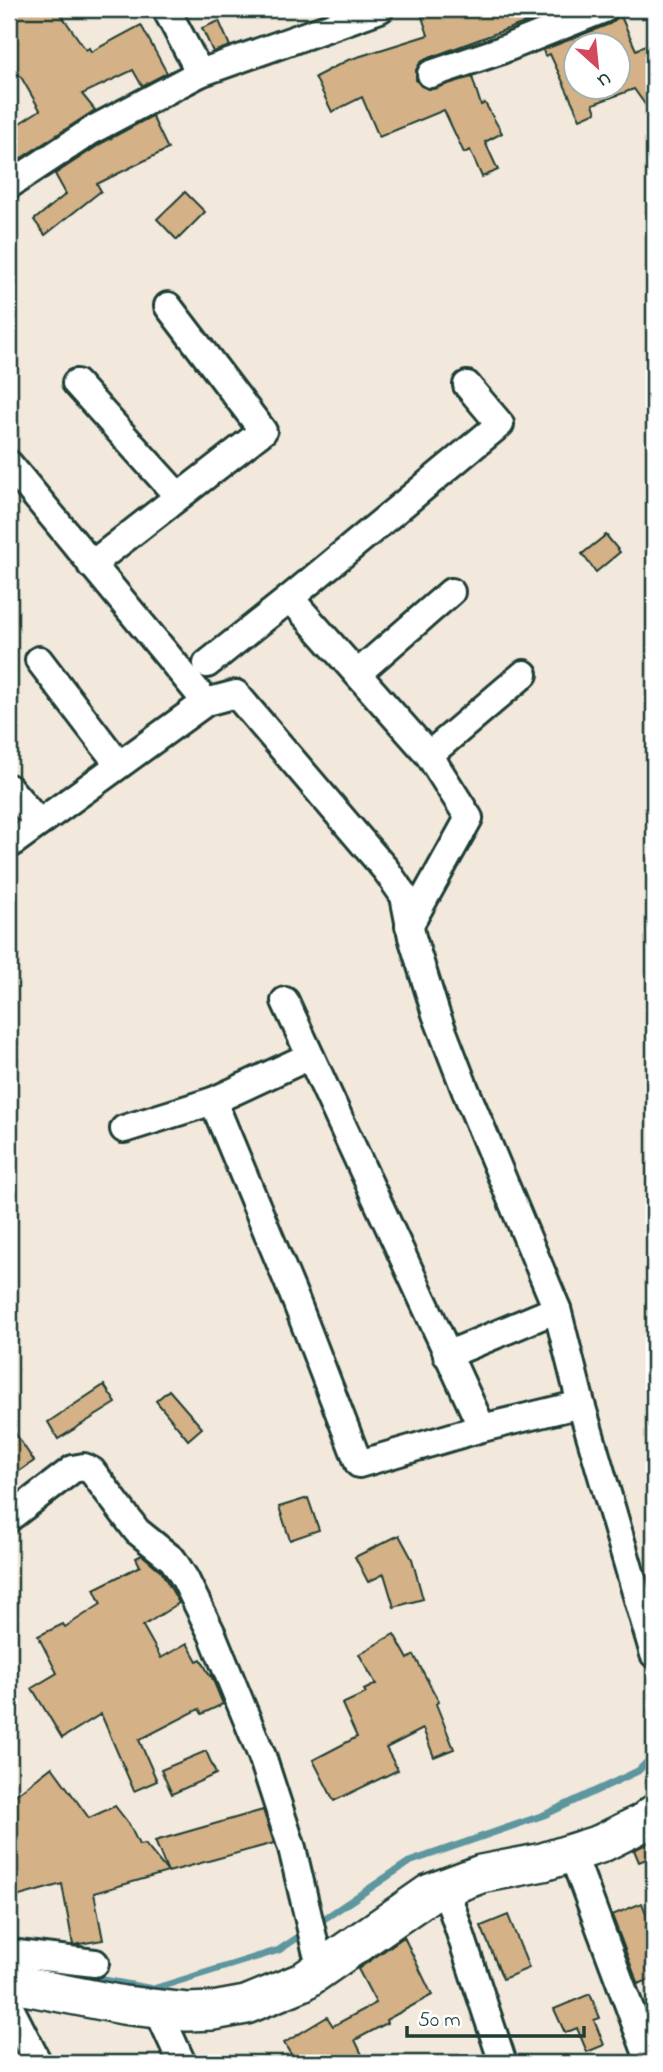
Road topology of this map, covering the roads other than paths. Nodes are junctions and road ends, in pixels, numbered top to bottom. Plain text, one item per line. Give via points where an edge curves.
1 (166, 9) edge
2 (380, 9) edge
3 (604, 9) edge
4 (200, 73) junction
5 (431, 74) dead end
6 (9, 185) edge
7 (168, 306) dead end
8 (76, 383) dead end
9 (467, 385) dead end
10 (9, 464) edge
11 (178, 496) junction
12 (90, 565) junction
13 (451, 592) dead end
14 (290, 598) junction
15 (39, 660) dead end
16 (207, 664) dead end
17 (358, 673) junction
18 (524, 674) dead end
19 (206, 702) junction
20 (429, 755) junction
21 (119, 765) junction
22 (9, 788) edge
23 (39, 823) junction
24 (9, 845) edge
25 (409, 926) junction
26 (285, 1001) dead end
27 (310, 1056) junction
28 (213, 1101) junction
29 (124, 1129) dead end
30 (557, 1309) junction
31 (447, 1355) junction
32 (581, 1404) junction
33 (482, 1428) junction
34 (9, 1518) edge
35 (654, 1654) edge
36 (654, 1814) edge
37 (572, 1853) junction
38 (445, 1886) junction
39 (9, 1953) edge
40 (320, 1958) junction
41 (95, 1963) dead end
42 (9, 1983) edge
43 (9, 2006) edge
44 (157, 2008) junction
45 (648, 2057) dead end
46 (38, 2063) edge
47 (182, 2063) edge
48 (503, 2063) edge

1 - 4 street
2 - 4 street
3 - 5 street
4 - 6 street via 85,134
7 - 11 street via 263,431
8 - 11 street
9 - 14 street via 500,424
10 - 12 street
11 - 12 street
12 - 19 street
13 - 17 street
14 - 16 street
14 - 17 street
15 - 21 street
17 - 20 street
18 - 20 street
19 - 21 street
19 - 25 street via 236,694 386,870 404,897
20 - 25 street via 469,818
21 - 23 street
22 - 23 street
23 - 24 street
25 - 30 street via 436,1014
26 - 27 street
27 - 28 street
27 - 31 street
28 - 29 street
28 - 33 street via 359,1464
30 - 31 street
30 - 32 street
31 - 33 street
32 - 33 street
32 - 35 street
34 - 40 street via 73,1469 84,1467 107,1488 137,1531 173,1560 212,1634 262,1756 292,1847
36 - 37 street
37 - 38 street
37 - 45 street
38 - 40 street
38 - 48 street
39 - 41 street
40 - 44 street via 302,1982 246,2005 213,2011
42 - 44 street
43 - 46 street
44 - 47 street

